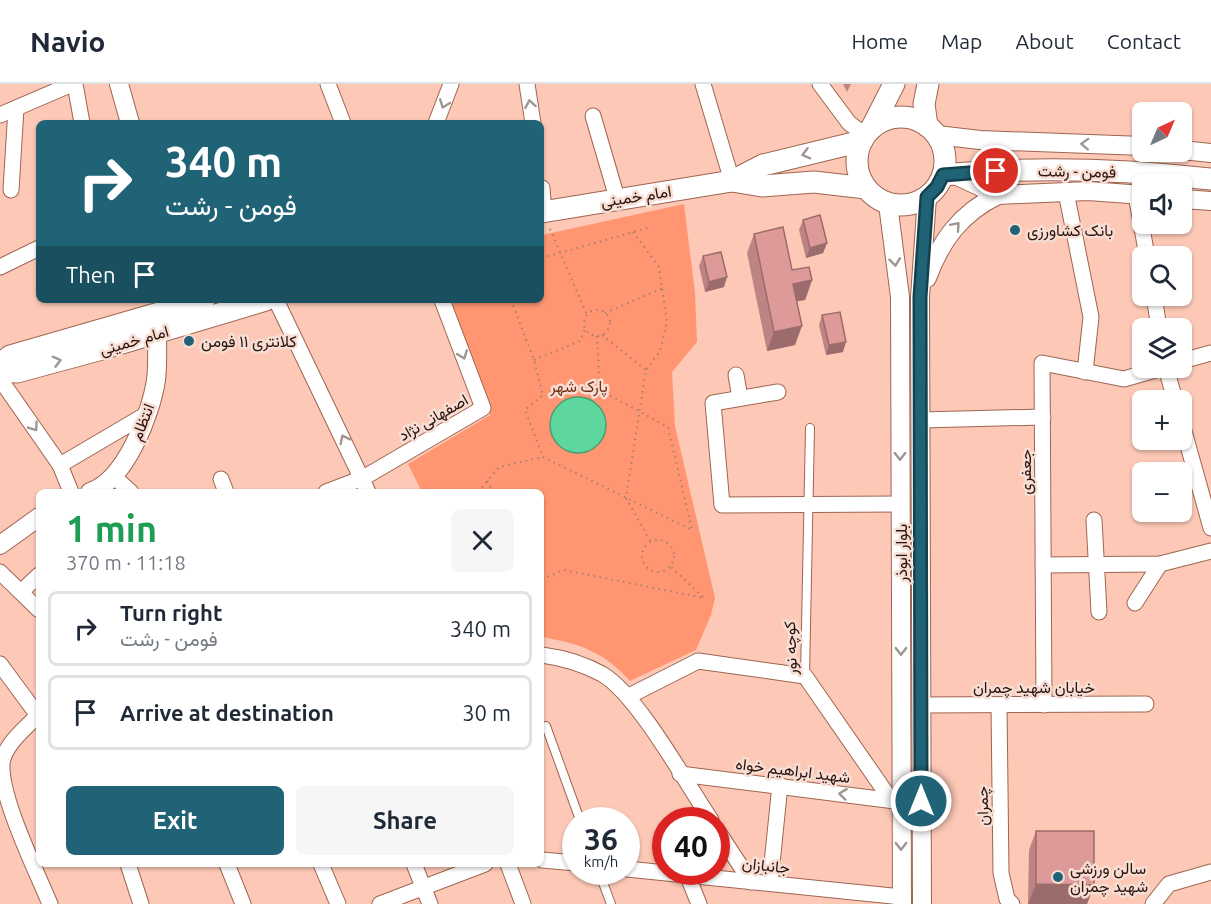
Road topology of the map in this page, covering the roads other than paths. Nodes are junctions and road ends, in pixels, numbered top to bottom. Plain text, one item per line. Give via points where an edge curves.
1 (74, 84) edge
2 (119, 84) edge
3 (328, 84) edge
4 (451, 84) edge
5 (527, 84) edge
6 (703, 84) edge
7 (820, 84) edge
8 (894, 84) edge
9 (928, 84) edge
10 (16, 108) junction
11 (0, 115) edge
12 (593, 116) dead end
13 (81, 120) edge
14 (129, 120) edge
15 (342, 120) edge
16 (437, 120) edge
17 (533, 120) edge
18 (932, 130) junction
19 (866, 135) junction
20 (1132, 146) edge
21 (1192, 151) edge
22 (1211, 153) edge
23 (948, 174) junction
24 (1211, 179) edge
25 (732, 181) junction
26 (866, 188) junction
27 (11, 190) dead end
28 (1066, 192) junction
29 (998, 195) junction
30 (1132, 195) edge
31 (927, 197) junction
32 (617, 198) junction
33 (1192, 199) edge
34 (1211, 201) edge
35 (888, 204) junction
36 (544, 212) edge
37 (36, 249) edge
38 (0, 267) edge
39 (920, 297) junction
40 (195, 303) edge
41 (246, 303) edge
42 (277, 303) edge
43 (443, 303) edge
44 (152, 317) edge
45 (1211, 352) edge
46 (1192, 358) edge
47 (0, 365) edge
48 (0, 371) edge
49 (1085, 372) junction
50 (736, 375) dead end
51 (1132, 377) edge
52 (0, 379) edge
53 (778, 392) dead end
54 (740, 398) junction
55 (145, 415) junction
56 (1042, 417) junction
57 (921, 420) junction
58 (810, 428) dead end
59 (1189, 450) edge
60 (60, 465) junction
61 (113, 476) junction
62 (366, 485) edge
63 (70, 489) edge
64 (100, 489) edge
65 (128, 489) edge
66 (343, 489) edge
67 (809, 504) junction
68 (900, 504) junction
69 (36, 519) edge
70 (1094, 520) dead end
71 (1211, 528) edge
72 (0, 545) edge
73 (1211, 550) edge
74 (1160, 564) junction
75 (1043, 565) junction
76 (1097, 567) junction
77 (0, 572) edge
78 (36, 578) edge
79 (21, 592) junction
80 (1135, 603) dead end
81 (36, 607) edge
82 (1099, 612) dead end
83 (544, 655) edge
84 (0, 664) edge
85 (805, 676) junction
86 (629, 696) junction
87 (1146, 704) dead end
88 (901, 705) junction
89 (921, 705) junction
90 (999, 705) junction
91 (1044, 705) junction
92 (36, 713) edge
93 (36, 718) edge
94 (546, 726) dead end
95 (680, 774) junction
96 (780, 785) junction
97 (896, 801) junction
98 (575, 807) edge
99 (702, 807) edge
100 (730, 850) edge
101 (544, 860) edge
102 (562, 862) edge
103 (129, 867) edge
104 (228, 867) edge
105 (322, 867) edge
106 (415, 867) edge
107 (476, 867) edge
108 (509, 867) edge
109 (1211, 872) edge
110 (730, 879) edge
111 (751, 882) junction
112 (770, 883) junction
113 (604, 885) edge
114 (692, 885) edge
115 (423, 887) junction
116 (901, 902) edge
117 (50, 904) edge
118 (141, 904) edge
119 (243, 904) edge
120 (338, 904) edge
121 (380, 904) edge
122 (430, 904) edge
123 (523, 904) edge
124 (611, 904) edge
125 (699, 904) edge
126 (922, 904) edge
127 (1012, 904) edge
128 (1153, 904) edge

1 - 10 street
1 - 13 street
2 - 14 street
3 - 15 street
4 -> 16 street
17 -> 5 street
6 - 25 street
7 - 19 street via 849,123
8 - 19 main road
9 - 18 main road via 924,104
10 - 11 street
10 - 27 street
12 - 32 street
18 - 19 main road via 914,119 901,117 887,119
20 -> 18 street via 980,140
18 - 23 main road via 943,147
19 -> 25 main road, امام خمینی via 763,165
19 - 26 main road via 857,162
21 - 22 street
23 - 24 main road, فومن - رشت via 1100,171
23 - 29 street
23 - 31 main road
25 - 26 main road, امام خمینی via 762,186 814,182
25 - 32 main road, امام خمینی
26 - 35 main road
28 - 29 street
28 - 30 street
28 - 49 street via 1091,317
39 -> 29 street via 935,256 952,228 975,206
31 - 35 main road via 915,203
31 - 39 street, بلوار ابوذر
32 - 36 main road, امام خمینی
33 - 34 street
35 -> 68 street, بلوار ابوذر via 900,297
37 - 38 street
39 - 57 street, بلوار ابوذر
40 - 44 main road, امام خمینی
41 - 44 main road, امام خمینی
62 -> 42 street
43 -> 62 street, اصفهانی نژاد via 483,408
44 - 47 main road, امام خمینی via 10,356
48 -> 44 main road, امام خمینی via 17,372
44 - 55 street, انتظام via 156,381
45 - 46 street
49 - 51 street, جعفری via 1124,379
49 - 56 street, جعفری via 1042,363
50 - 54 street
52 -> 60 street
53 - 54 street
54 - 67 street via 713,403 723,505
55 - 60 street
55 - 61 street, انتظام via 121,469
56 - 57 street
56 - 75 street, جعفری
57 - 89 street, بلوار ابوذر
58 - 67 lane, کوچه نور
59 - 71 street
60 - 63 street
61 - 64 street, انتظام
61 - 65 street
62 - 66 street
67 - 68 street
67 - 85 lane, کوچه نور
68 -> 88 street, بلوار ابوذر
69 - 72 street
70 - 76 street
73 - 74 street
74 - 76 street
74 - 80 street
75 - 76 street
75 - 91 street, جعفری
76 - 82 street
77 - 79 street
78 - 79 street
79 - 81 street
83 - 86 street via 575,660 604,675
84 - 92 street
85 - 86 street via 698,661
85 - 97 street, کوچه نور
86 - 95 street
87 - 91 street, خیابان شهید چمران
88 - 89 street
88 - 97 street, بلوار ابوذر
89 - 90 street, خیابان شهید چمران
89 - 126 street, بلوار ابوذر
90 - 91 street, خیابان شهید چمران
90 - 127 street, چمران via 1001,873 1007,899
93 - 117 street via 8,747 2,763 4,792
94 - 98 lane
95 - 96 street, شهید ابراهیم خواه
95 - 99 street
97 -> 96 street, شهید ابراهیم خواه
96 - 112 street
97 -> 116 street, بلوار ابوذر
100 - 111 street
101 - 102 street
103 - 118 street
104 - 119 street
105 - 120 street
106 - 115 street
107 - 115 street
108 - 123 street
109 - 128 street via 1169,884
110 - 111 street, جانبازان
111 - 112 street, جانبازان
112 - 116 street, جانبازان
113 - 124 lane
114 - 125 street
115 - 121 street
115 - 122 street

